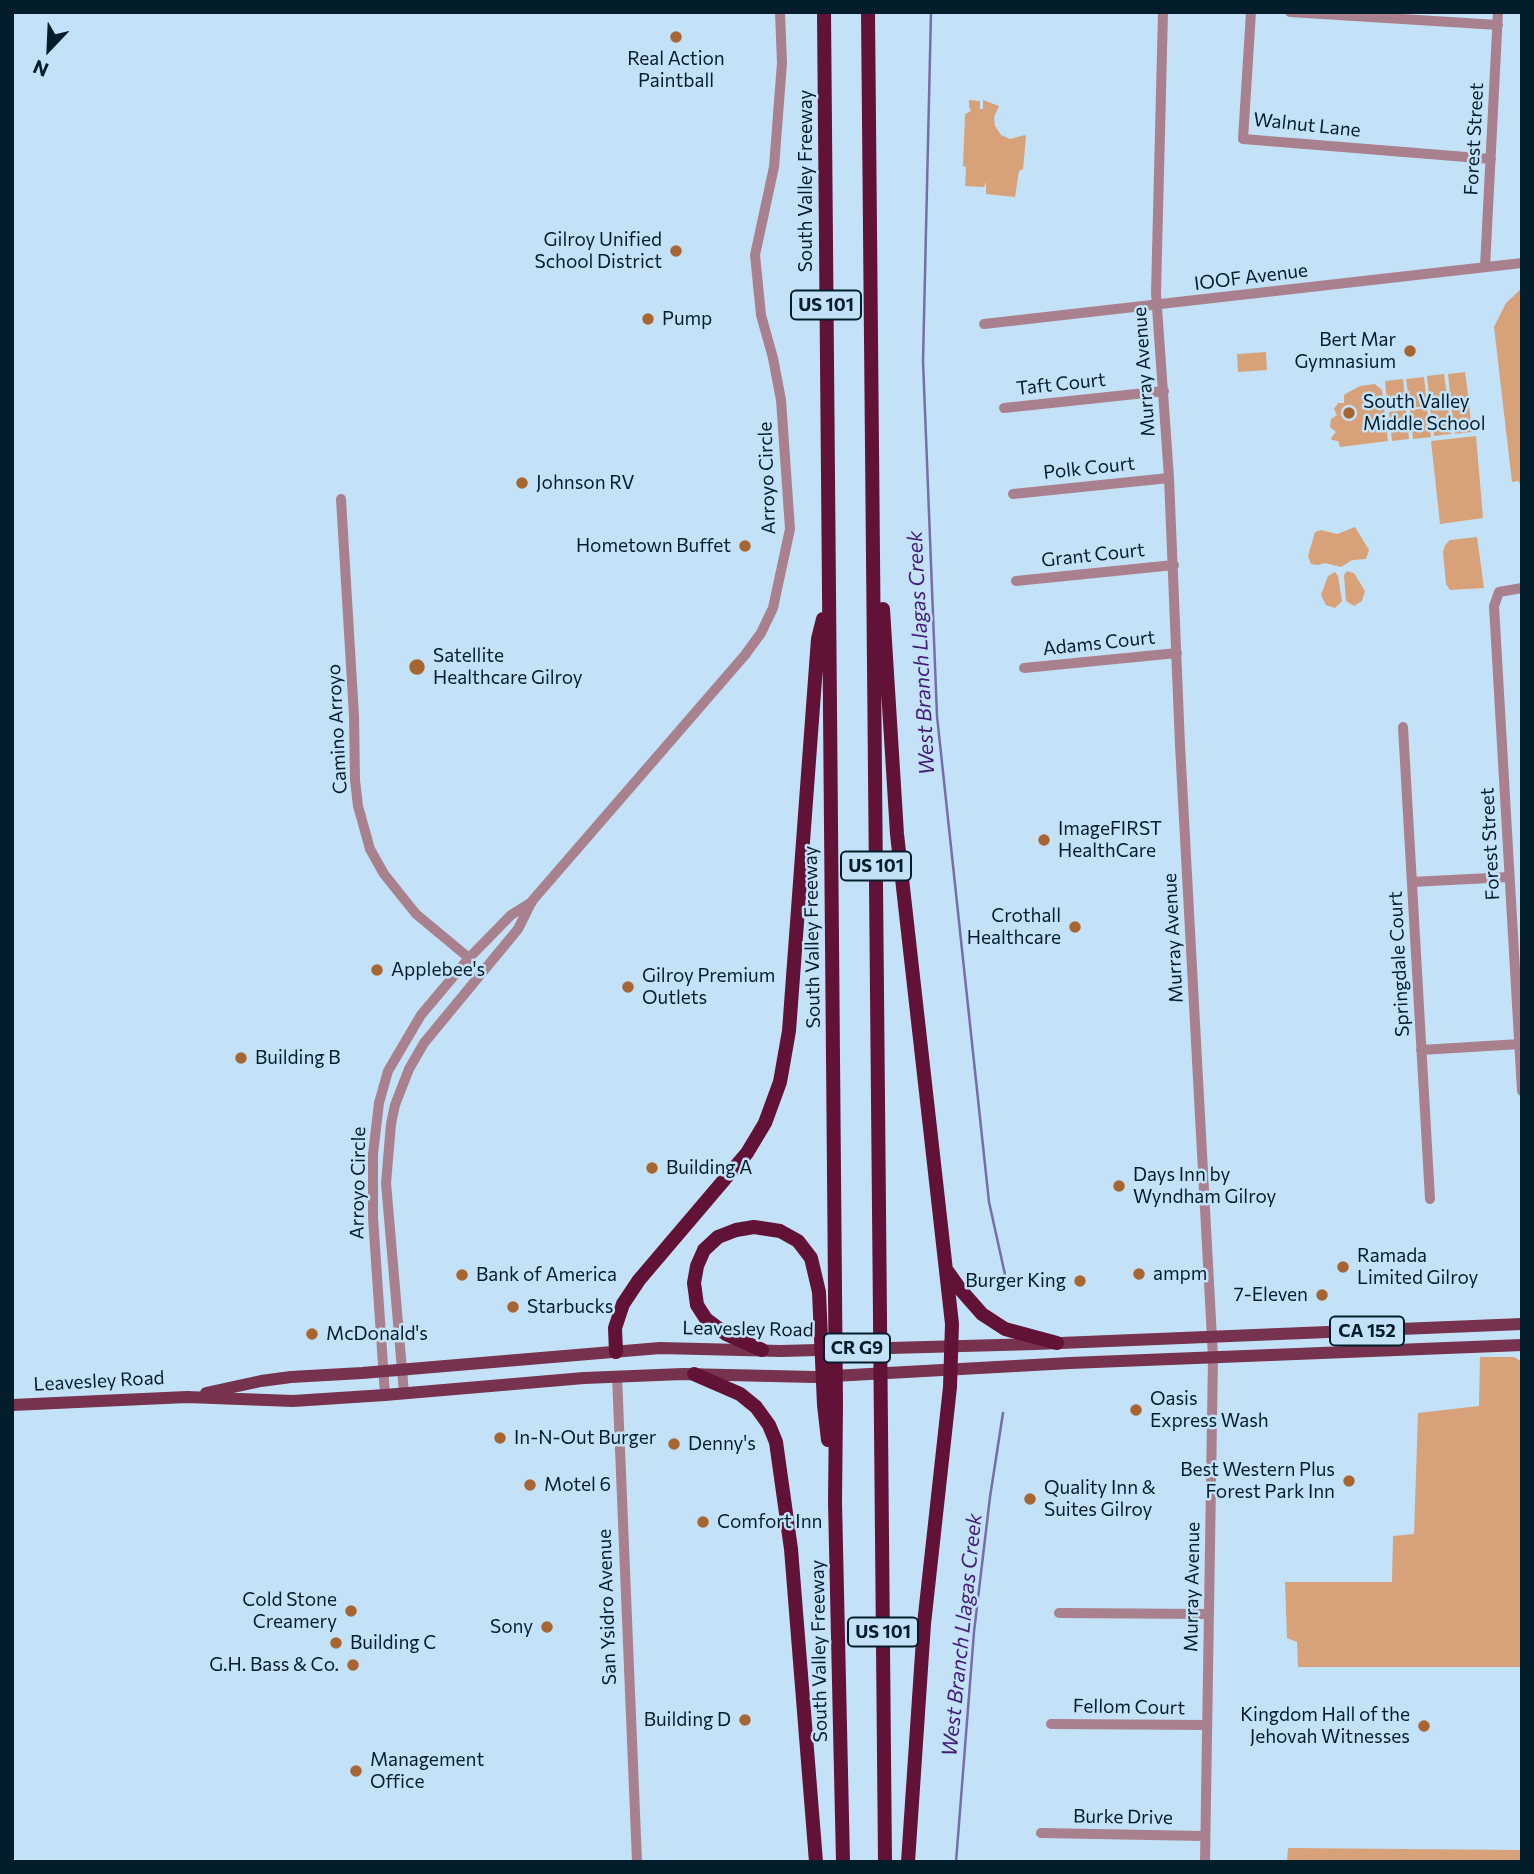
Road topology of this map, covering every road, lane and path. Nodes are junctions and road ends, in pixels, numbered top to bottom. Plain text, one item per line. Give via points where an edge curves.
1 (780, 12) edge
2 (824, 12) edge
3 (868, 12) edge
4 (1163, 12) edge
5 (1251, 12) edge
6 (1290, 12) edge
7 (1498, 12) edge
8 (1498, 25) junction
9 (1491, 159) junction
10 (1522, 263) edge
11 (1485, 267) junction
12 (1157, 304) junction
13 (984, 324) dead end
14 (1164, 391) junction
15 (1004, 408) dead end
16 (872, 413) junction
17 (1170, 478) junction
18 (1013, 494) dead end
19 (341, 499) dead end
20 (1174, 565) junction
21 (1016, 581) dead end
22 (1522, 588) edge
23 (829, 597) junction
24 (1177, 653) junction
25 (1024, 668) dead end
26 (1403, 727) dead end
27 (1509, 877) junction
28 (1412, 882) junction
29 (532, 901) junction
30 (469, 958) junction
31 (1520, 1044) junction
32 (1421, 1050) junction
33 (1522, 1091) edge
34 (1430, 1199) dead end
35 (946, 1267) junction
36 (828, 1322) junction
37 (1522, 1324) edge
38 (1212, 1337) junction
39 (1057, 1343) junction
40 (952, 1345) junction
41 (1522, 1345) edge
42 (762, 1350) junction
43 (616, 1352) junction
44 (1213, 1357) junction
45 (402, 1370) junction
46 (383, 1371) junction
47 (951, 1371) junction
48 (694, 1374) junction
49 (617, 1376) junction
50 (404, 1393) junction
51 (385, 1395) junction
52 (187, 1397) junction
53 (12, 1405) edge
54 (1059, 1614) dead end
55 (1208, 1614) junction
56 (1051, 1724) dead end
57 (1207, 1725) junction
58 (1041, 1833) dead end
59 (1204, 1836) junction
60 (637, 1862) edge
61 (816, 1862) edge
62 (843, 1862) edge
63 (884, 1862) edge
64 (908, 1862) edge
65 (1205, 1862) edge

1 - 29 street, Arroyo Circle via 782,63 774,167 755,255 761,315 781,400 790,529 773,608 745,654
2 - 23 highway, South Valley Freeway / US 101
3 - 16 highway, US 101
4 - 12 street, Murray Avenue
5 - 9 street, Walnut Lane via 1243,139
6 - 8 street
7 - 8 street, Forest Street
8 - 9 street, Forest Street
9 - 11 street, Forest Street
10 - 11 street, IOOF Avenue
11 - 12 street, IOOF Avenue
12 - 13 street, IOOF Avenue
12 - 14 street, Murray Avenue
14 - 15 street, Taft Court
14 - 17 street, Murray Avenue
16 - 35 highway, CA 152 via 895,813
16 - 63 highway, US 101
17 - 18 street, Polk Court
17 - 20 street, Murray Avenue
19 - 30 street, Camino Arroyo via 358,806 370,849 384,874 416,914
20 - 21 street, Grant Court
20 - 24 street, Murray Avenue
22 - 27 street, Forest Street via 1503,590 1494,606
23 - 36 highway, South Valley Freeway / US 101
23 - 43 highway via 818,639 789,1031 780,1082 765,1123 747,1153 623,1304 615,1328
24 - 25 street, Adams Court
24 - 38 street, Murray Avenue
26 - 28 street, Springdale Court
27 - 28 street
27 - 31 street, Forest Street
28 - 32 street, Springdale Court
29 - 30 street, Arroyo Circle via 511,915
29 - 45 street, Arroyo Circle via 518,929 424,1043 395,1105 386,1183
30 - 46 street, Arroyo Circle via 421,1015 388,1071 379,1103 373,1217
31 - 32 street
31 - 33 street, Forest Street
32 - 34 street, Springdale Court
35 - 39 highway, CA 152 via 982,1314 1004,1329
35 - 40 highway
36 - 42 highway via 816,1270 798,1241 780,1231 754,1227 718,1237 696,1266 697,1305 706,1319 726,1334
36 - 62 highway, South Valley Freeway / US 101
37 - 38 main road, Leavesley Road / CA 152
38 - 39 main road, Leavesley Road / CA 152
38 - 44 street, Murray Avenue
39 - 40 main road, Leavesley Road / CR G9
40 - 42 main road, Leavesley Road / CR G9
40 - 47 highway
41 - 44 main road, Leavesley Road / CA 152
42 - 43 main road, Leavesley Road / CR G9 via 681,1347
43 - 45 main road, Leavesley Road / CR G9
43 - 49 main road, San Ysidro Avenue
44 - 47 main road, Leavesley Road / CA 152
44 - 55 street, Murray Avenue
45 - 46 main road, Leavesley Road / CR G9
45 - 50 street, Arroyo Circle
46 - 51 street, Arroyo Circle
46 - 52 main road, Leavesley Road / CR G9 via 261,1381
47 - 48 main road, Leavesley Road / CA 152 via 785,1377
47 - 64 highway via 924,1624
48 - 49 main road, Leavesley Road / CA 152
48 - 61 highway via 740,1394 756,1407 776,1442 791,1549
49 - 50 main road, Leavesley Road / CR G9
49 - 60 street, San Ysidro Avenue
50 - 51 main road, Leavesley Road / CR G9
51 - 52 main road, Leavesley Road / CR G9 via 293,1401
52 - 53 main road, Leavesley Road / CR G9
54 - 55 street
55 - 57 street, Murray Avenue
56 - 57 street, Fellom Court
57 - 59 street, Murray Avenue
58 - 59 street, Burke Drive
59 - 65 street, Murray Avenue

